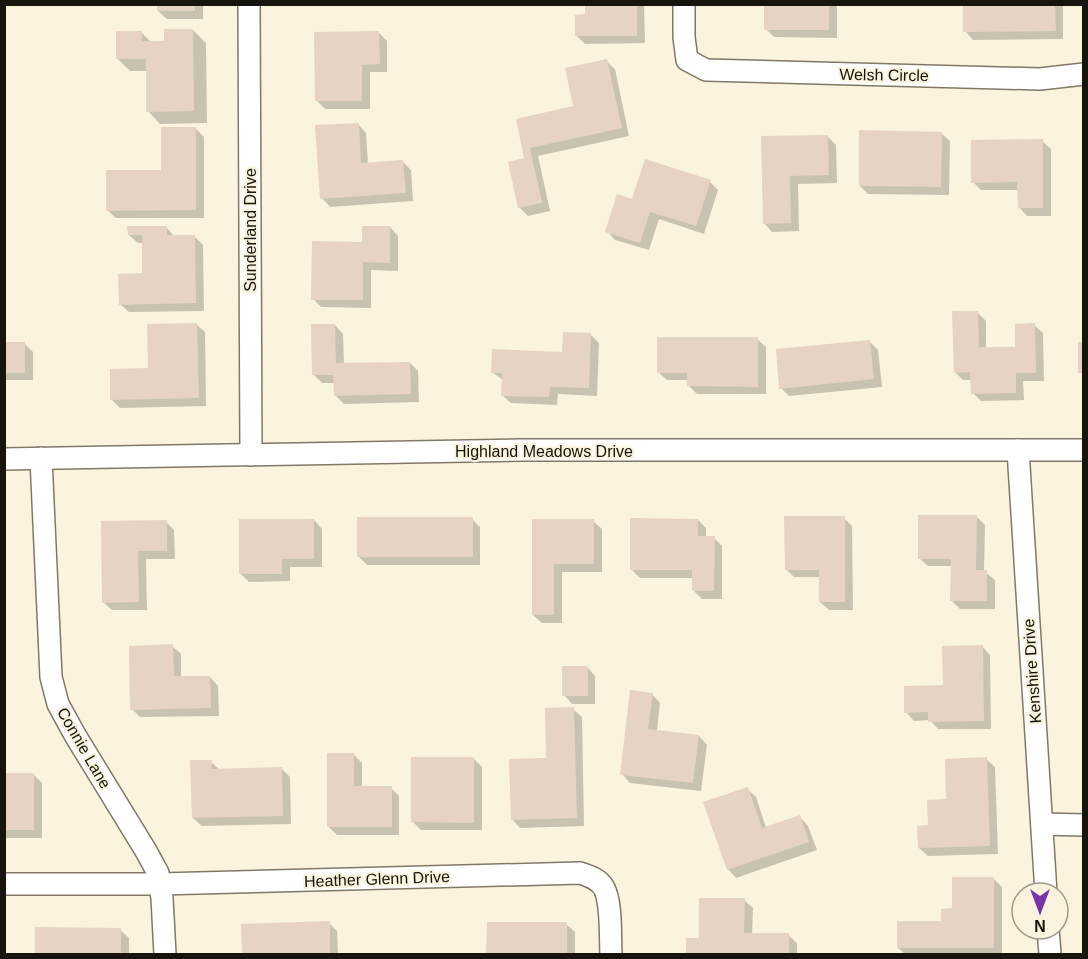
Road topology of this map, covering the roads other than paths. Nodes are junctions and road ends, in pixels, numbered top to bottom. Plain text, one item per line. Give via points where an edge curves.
1 (249, 4) edge
2 (684, 4) edge
3 (1083, 74) edge
4 (1018, 450) junction
5 (1083, 450) edge
6 (251, 454) junction
7 (41, 458) junction
8 (4, 459) edge
9 (1042, 824) junction
10 (1083, 825) edge
11 (1045, 881) edge
12 (4, 884) edge
13 (160, 884) junction
14 (165, 954) edge
15 (611, 954) edge

1 - 6 street, Sunderland Drive
2 - 3 street, Welsh Circle via 687,60 705,70 1040,79
4 - 5 street, Highland Meadows Drive
4 - 6 street, Highland Meadows Drive
4 - 9 street, Kenshire Drive
6 - 7 street, Highland Meadows Drive
7 - 8 street, Highland Meadows Drive
7 - 13 street, Connie Lane via 51,677 58,704 146,851
9 - 10 street
9 - 11 street, Kenshire Drive
12 - 13 street, Heather Glenn Drive
13 - 14 street, Connie Lane
13 - 15 street, Heather Glenn Drive via 580,873 594,877 604,888

